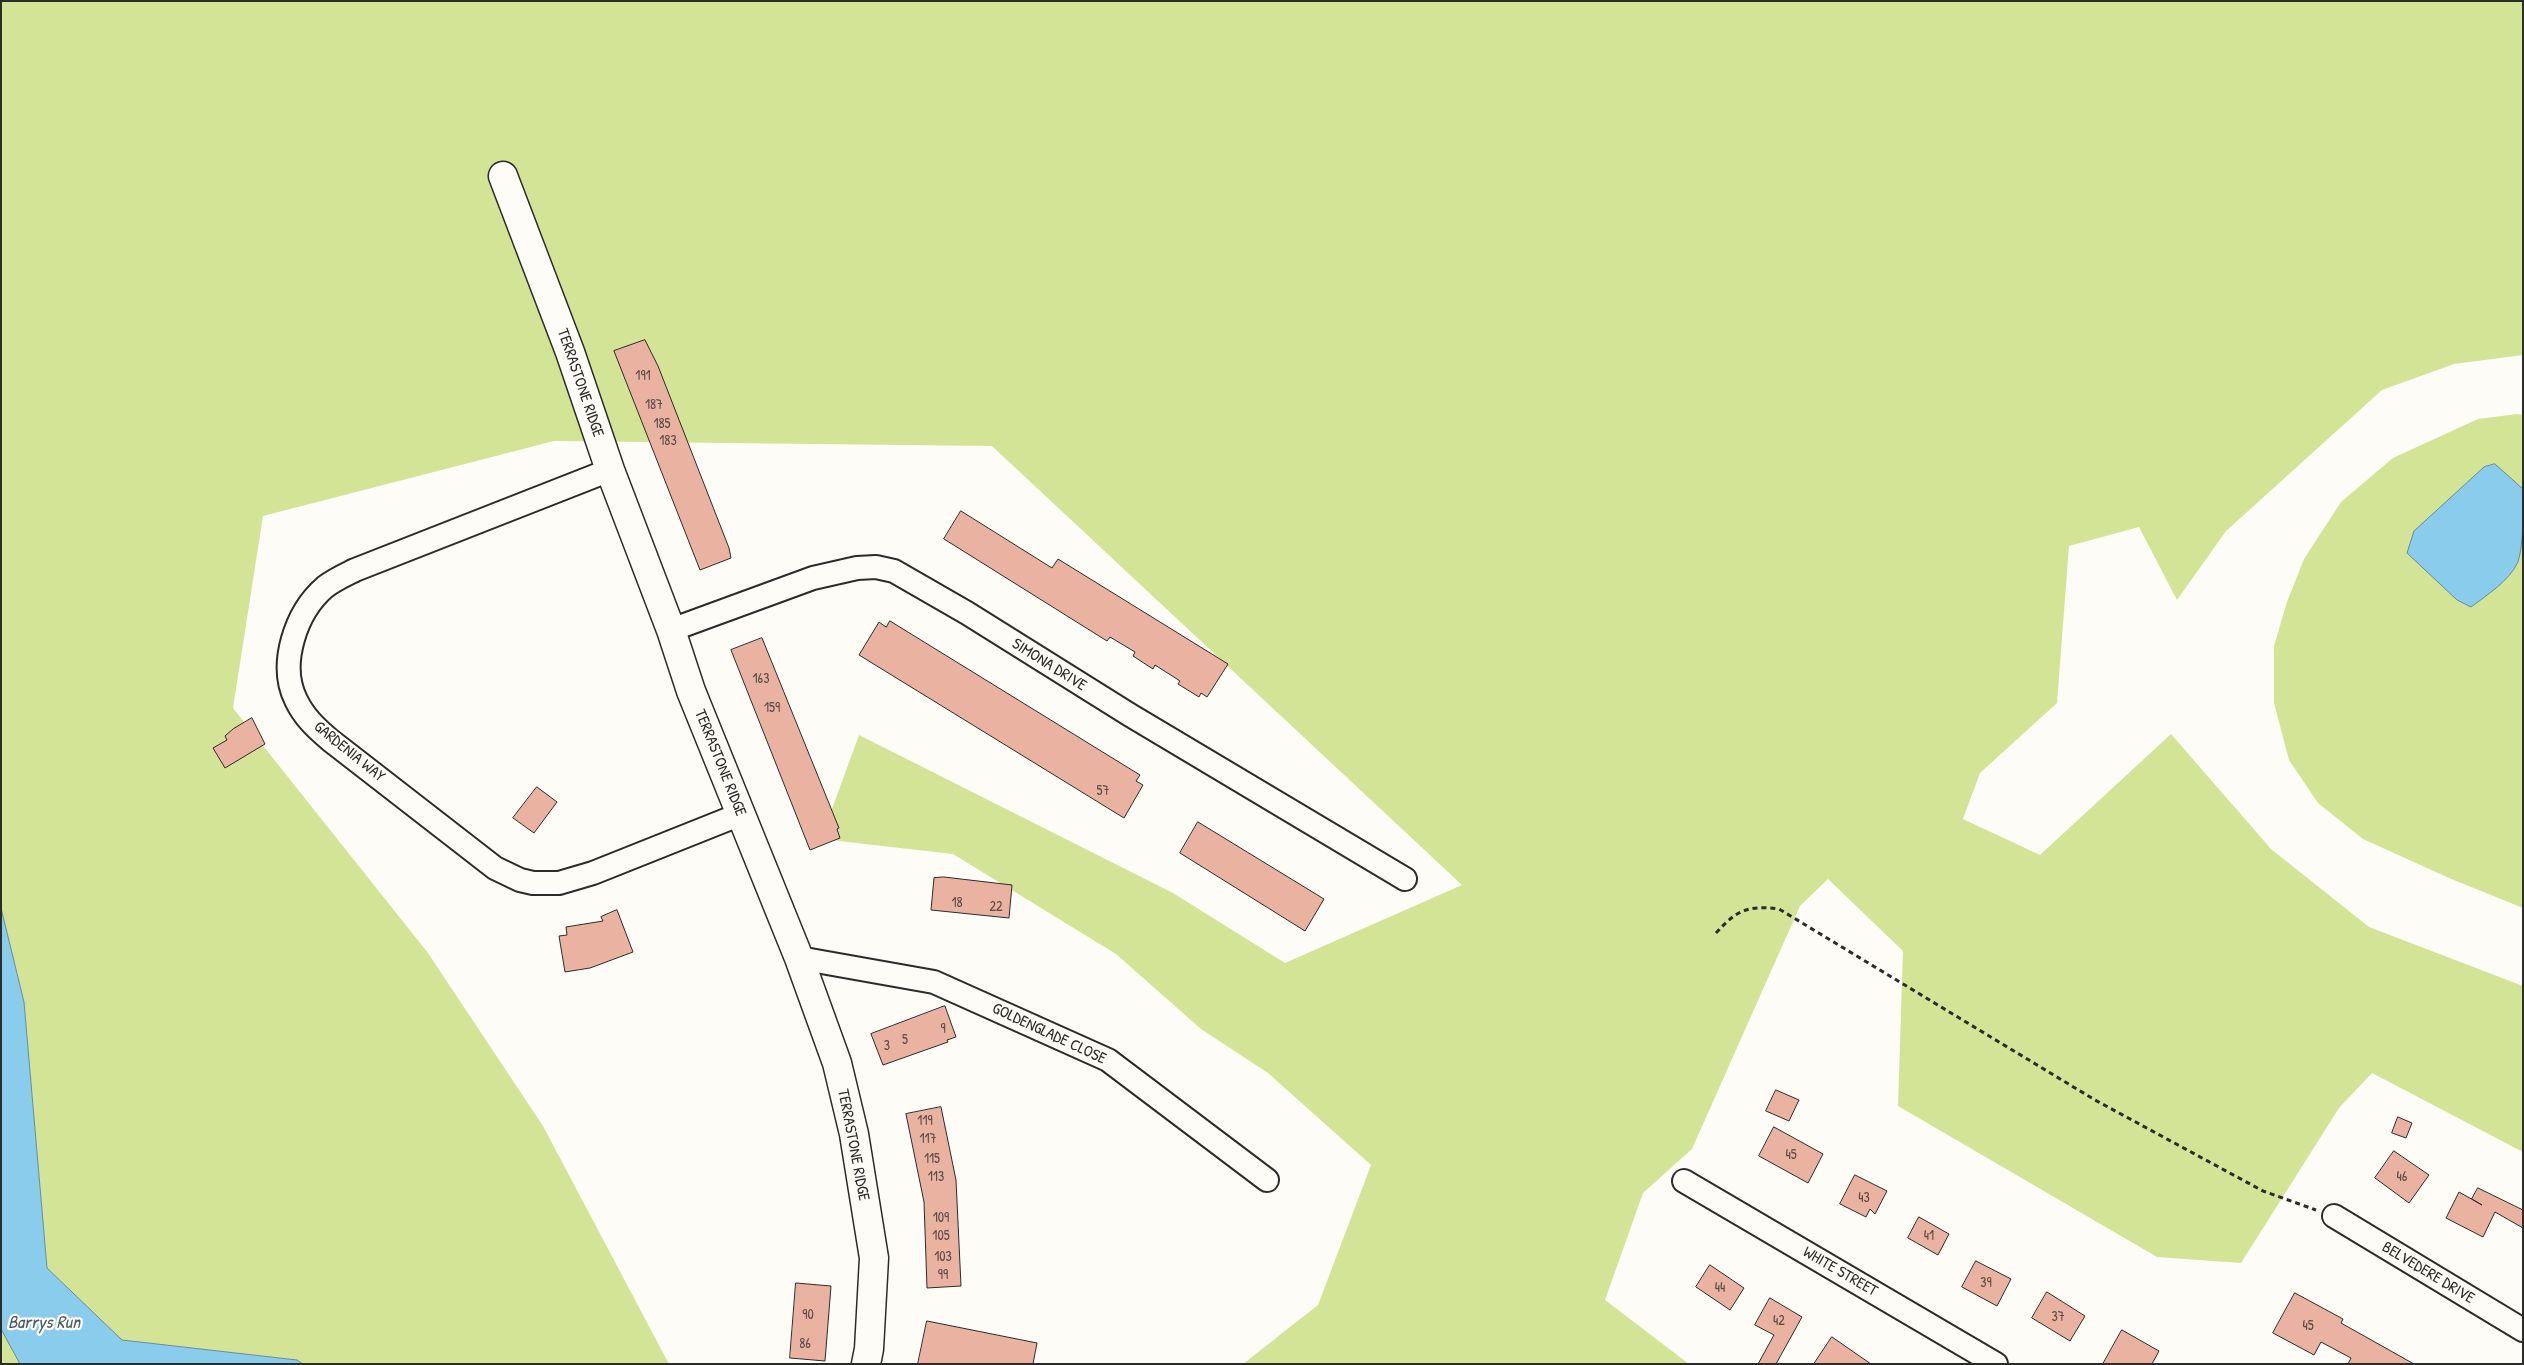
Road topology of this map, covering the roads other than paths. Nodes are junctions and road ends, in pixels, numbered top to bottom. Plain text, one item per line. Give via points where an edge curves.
1 (503, 176) dead end
2 (610, 470) junction
3 (671, 630) junction
4 (741, 814) junction
5 (1405, 879) dead end
6 (799, 958) junction
7 (1267, 1180) dead end
8 (1684, 1181) dead end
9 (2334, 1216) road end
10 (2523, 1330) edge
11 (866, 1364) edge
12 (1996, 1364) edge

1 - 2 street, TERRASTONE RIDGE via 570,352
2 - 3 street, TERRASTONE RIDGE
2 - 4 street, GARDENIA WAY via 355,570 325,587 310,604 293,639 289,662 294,697 305,717 330,740 495,868 520,880 545,884 575,879
3 - 4 street, TERRASTONE RIDGE via 691,691
3 - 5 street, SIMONA DRIVE via 813,578 857,568 876,567 894,571
4 - 6 street, TERRASTONE RIDGE
6 - 7 street, GOLDENGLADE CLOSE via 934,982 1108,1060
6 - 11 street, TERRASTONE RIDGE via 836,1063 854,1134 874,1258
8 - 12 street, WHITE STREET
9 - 10 street, BELVEDERE DRIVE

